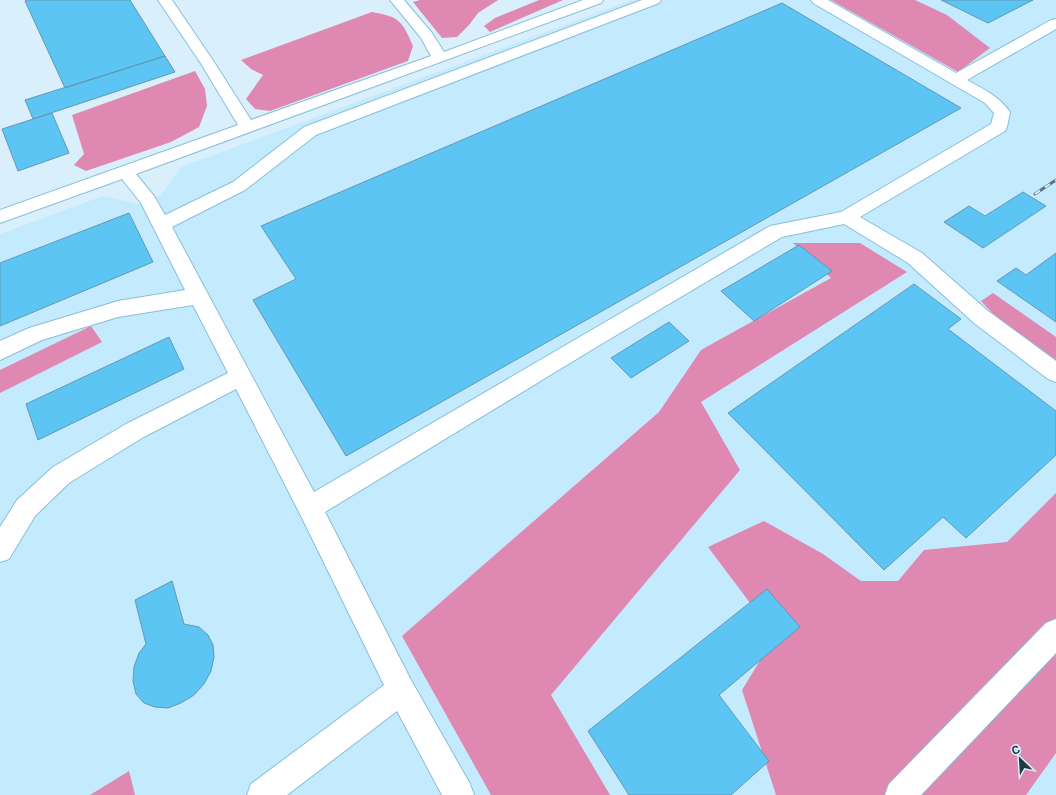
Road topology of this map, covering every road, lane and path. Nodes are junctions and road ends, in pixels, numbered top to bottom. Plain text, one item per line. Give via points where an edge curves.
1 (164, 0) edge
2 (397, 0) edge
3 (596, 0) edge
4 (654, 0) edge
5 (818, 0) edge
6 (1056, 23) edge
7 (440, 58) junction
8 (956, 79) junction
9 (248, 127) junction
10 (124, 171) junction
11 (0, 217) edge
12 (846, 217) junction
13 (160, 225) junction
14 (198, 296) junction
15 (0, 351) edge
16 (1056, 373) edge
17 (240, 377) junction
18 (310, 508) junction
19 (0, 550) edge
20 (1056, 633) edge
21 (401, 690) junction
22 (262, 795) edge
23 (459, 795) edge
24 (900, 795) edge

1 - 9 street
2 - 7 street via 427,36
3 - 7 street
4 - 13 street via 310,130 239,186
5 - 8 street
6 - 8 street
7 - 9 street
8 - 12 street via 991,100 1002,112 999,127
9 - 10 street
10 - 11 street
10 - 13 street via 148,200
12 - 16 street via 915,258 981,317
12 - 18 street via 777,231
13 - 14 street
14 - 15 street via 118,309 36,334
14 - 17 street
17 - 18 street
17 - 19 street via 134,431 61,475 26,508
18 - 21 street
20 - 24 street
21 - 22 street
21 - 23 street

